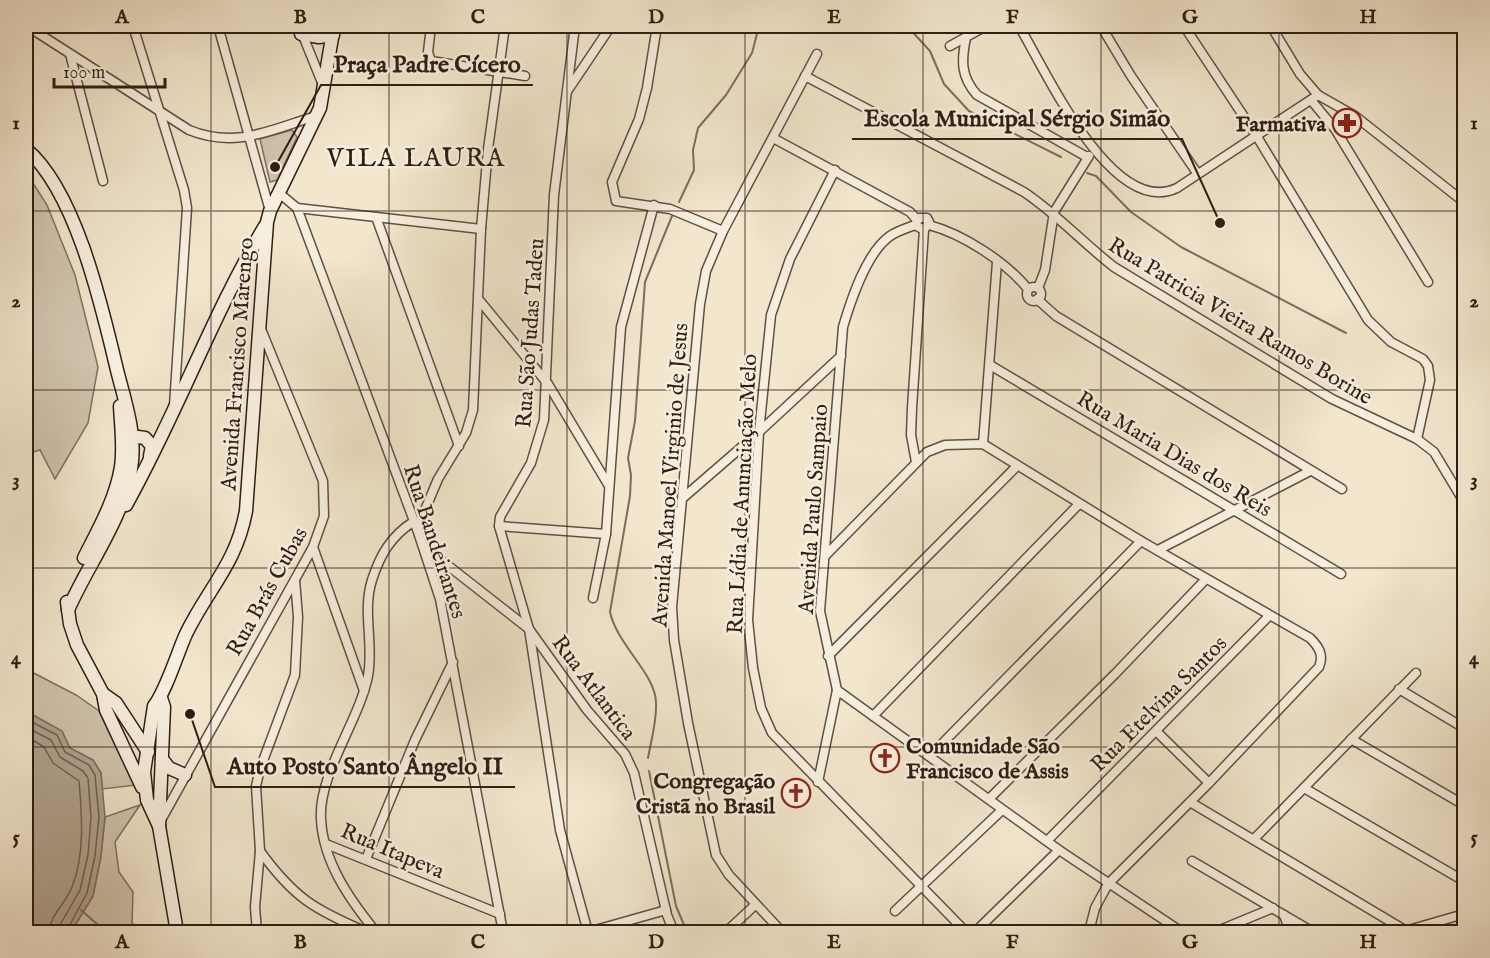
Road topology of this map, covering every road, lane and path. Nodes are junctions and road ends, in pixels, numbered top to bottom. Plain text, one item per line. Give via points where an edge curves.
1 (27, 26) edge
2 (133, 26) edge
3 (218, 26) edge
4 (431, 26) edge
5 (505, 26) edge
6 (575, 26) edge
7 (611, 26) edge
8 (657, 26) edge
9 (986, 26) edge
10 (1019, 26) edge
11 (1101, 26) edge
12 (1184, 26) edge
13 (1271, 26) edge
14 (300, 30) edge
15 (333, 30) edge
16 (966, 38) junction
17 (950, 46) dead end
18 (70, 54) junction
19 (817, 54) dead end
20 (498, 72) junction
21 (525, 76) dead end
22 (805, 76) junction
23 (325, 91) junction
24 (565, 94) junction
25 (1315, 97) junction
26 (160, 111) junction
27 (316, 116) junction
28 (1256, 135) junction
29 (250, 136) junction
30 (773, 138) junction
31 (26, 149) edge
32 (1091, 154) junction
33 (836, 170) junction
34 (1197, 173) junction
35 (103, 181) dead end
36 (279, 193) junction
37 (1464, 202) edge
38 (654, 205) junction
39 (297, 208) junction
40 (1054, 212) junction
41 (269, 217) junction
42 (376, 218) junction
43 (916, 222) junction
44 (926, 228) junction
45 (482, 229) junction
46 (723, 231) junction
47 (997, 262) junction
48 (1428, 282) dead end
49 (1038, 288) junction
50 (1028, 289) junction
51 (1038, 300) junction
52 (480, 301) junction
53 (261, 329) junction
54 (841, 356) junction
55 (990, 364) junction
56 (118, 376) junction
57 (548, 384) junction
58 (172, 415) junction
59 (759, 432) junction
60 (133, 439) junction
61 (1417, 439) junction
62 (148, 440) junction
63 (982, 444) junction
64 (459, 446) junction
65 (122, 447) junction
66 (916, 462) junction
67 (147, 465) junction
68 (1017, 466) junction
69 (1310, 471) junction
70 (609, 487) junction
71 (1342, 489) dead end
72 (684, 497) junction
73 (1464, 502) edge
74 (1080, 504) junction
75 (1237, 510) junction
76 (415, 525) junction
77 (499, 526) junction
78 (110, 528) junction
79 (606, 534) junction
80 (1141, 541) junction
81 (423, 545) junction
82 (313, 548) junction
83 (1158, 550) junction
84 (825, 556) junction
85 (1341, 574) dead end
86 (295, 579) junction
87 (1206, 579) junction
88 (593, 598) dead end
89 (68, 610) junction
90 (1269, 616) junction
91 (529, 629) junction
92 (828, 656) junction
93 (453, 662) junction
94 (1416, 674) dead end
95 (1399, 689) junction
96 (837, 690) junction
97 (364, 692) junction
98 (103, 694) junction
99 (161, 698) junction
100 (873, 716) junction
101 (1464, 728) edge
102 (151, 729) junction
103 (134, 730) junction
104 (1156, 731) junction
105 (1351, 739) junction
106 (147, 750) junction
107 (930, 756) junction
108 (162, 759) junction
109 (185, 775) junction
110 (818, 782) junction
111 (1209, 783) junction
112 (1304, 788) junction
113 (989, 799) junction
114 (147, 800) junction
115 (161, 800) junction
116 (1190, 802) junction
117 (1464, 805) edge
118 (1002, 810) junction
119 (159, 826) junction
120 (1254, 839) junction
121 (1047, 841) junction
122 (326, 844) junction
123 (1059, 850) junction
124 (260, 851) junction
125 (366, 859) junction
126 (1192, 861) dead end
127 (1464, 881) edge
128 (1108, 884) junction
129 (921, 888) junction
130 (755, 905) junction
131 (1273, 909) junction
132 (666, 910) junction
133 (895, 911) dead end
134 (500, 914) junction
135 (1284, 915) junction
136 (1464, 915) edge
137 (1402, 931) edge
138 (177, 933) edge
139 (257, 933) edge
140 (367, 933) edge
141 (376, 933) edge
142 (504, 933) edge
143 (588, 933) edge
144 (674, 933) edge
145 (726, 933) edge
146 (782, 933) edge
147 (966, 933) edge
148 (975, 933) edge
149 (1089, 933) edge
150 (1182, 933) edge
151 (1215, 933) edge
152 (1290, 933) edge
153 (1313, 933) edge

1 - 18 street
2 - 26 street
3 - 29 street
4 - 20 street via 428,52 434,63
5 - 20 street
6 - 24 street, Rua São Judas Tadeu
7 - 24 street
8 - 38 street via 639,119 612,182 616,201
9 - 16 street
10 - 32 street
11 - 34 street
12 - 28 street
13 - 25 street
14 - 15 main road via 319,38
14 - 23 street
15 - 23 main road, Avenida Francisco Marengo
16 - 17 street
16 - 32 street via 963,72 977,95
18 - 26 street
18 - 35 street
19 - 22 street, Avenida Manoel Virginio de Jesus
20 - 21 street
20 - 45 street
22 - 30 street, Avenida Manoel Virginio de Jesus
22 - 40 street, Rua Patricia Vieira Ramos Borine via 1024,192
23 - 27 main road, Avenida Francisco Marengo
24 - 57 street, Rua São Judas Tadeu via 554,195
25 - 28 street
25 - 37 street via 1357,118
25 - 48 street
26 - 29 street via 203,136 233,140
26 - 58 street via 187,208
27 - 29 street
27 - 36 main road, Avenida Francisco Marengo
28 - 34 street
28 - 61 street via 1368,320 1391,342 1423,359 1428,366 1430,380
29 - 41 street
30 - 33 street
30 - 46 street, Avenida Manoel Virginio de Jesus
31 - 56 main road via 45,171 64,204 100,302
32 - 34 street via 1157,194 1177,188
32 - 40 street
33 - 43 street via 910,212
33 - 59 street, Rua Lídia de Anunciação Melo via 776,294
36 - 39 street
36 - 41 main road, Avenida Francisco Marengo
38 - 46 street
38 - 70 street via 621,327
39 - 42 street
39 - 76 street, Rua Bandeirantes
40 - 49 street via 1045,270
40 - 61 street, Rua Patricia Vieira Ramos Borine via 1114,267 1332,399
41 - 53 main road, Avenida Francisco Marengo
41 - 58 main road
42 - 45 street
42 - 64 street
43 - 44 street
43 - 44 street via 924,217
43 - 54 street, Avenida Paulo Sampaio via 879,246 848,311
44 - 47 street via 958,235
44 - 66 street via 912,408
45 - 52 street
46 - 72 street, Avenida Manoel Virginio de Jesus via 706,271 700,304
47 - 50 street
47 - 55 street
49 - 50 street
49 - 51 street
50 - 51 street via 1028,297
51 - 69 street via 1056,316
52 - 57 street
52 - 64 street via 472,410
53 - 82 street, Rua Brás Cubas via 323,481 324,516
53 - 99 main road, Avenida Francisco Marengo via 242,532 227,568 171,664
54 - 59 street
54 - 84 street, Avenida Paulo Sampaio
55 - 63 street
55 - 75 street, Rua Maria Dias dos Reis
56 - 60 main road
56 - 65 main road
57 - 70 street
57 - 77 street, Rua São Judas Tadeu via 540,439
58 - 62 main road
58 - 67 main road
59 - 72 street
59 - 110 street, Rua Lídia de Anunciação Melo via 748,620 753,668 772,733
60 - 62 main road
60 - 65 main road
60 - 78 main road via 130,476
61 - 73 street, Rua Patricia Vieira Ramos Borine via 1434,453
62 - 67 main road via 152,448
63 - 66 street via 957,443 934,448
63 - 68 street
64 - 76 street
65 - 89 main road via 117,484 68,591
66 - 84 street
67 - 78 main road
68 - 74 street
68 - 92 street
69 - 71 street
69 - 75 street
70 - 79 street
72 - 130 street, Avenida Manoel Virginio de Jesus via 672,620 688,723 716,855
74 - 80 street
74 - 100 street
75 - 83 street
75 - 85 street, Rua Maria Dias dos Reis
76 - 81 street, Rua Bandeirantes
76 - 97 street, Rua Itapeva via 395,533 369,590 370,660
77 - 79 street
77 - 91 street
78 - 89 main road
79 - 88 street
80 - 83 street
80 - 107 street
81 - 91 street, Rua Atlantica
81 - 93 street, Rua Bandeirantes via 440,599
82 - 86 street, Rua Brás Cubas
82 - 97 street
83 - 87 street
84 - 92 street, Avenida Paulo Sampaio via 820,611
86 - 109 street, Rua Brás Cubas
86 - 124 street via 295,675 256,786
87 - 90 street
87 - 113 street
89 - 98 main road via 77,645
90 - 104 street, Rua Etelvina Santos
90 - 111 street via 1310,638 1319,648 1322,662
91 - 132 street, Rua Atlantica via 631,765
91 - 143 street via 560,830
92 - 96 street, Avenida Paulo Sampaio
93 - 125 street via 415,740
93 - 134 street, Rua Bandeirantes
94 - 95 street
95 - 101 street
95 - 105 street
96 - 100 street
96 - 110 street
97 - 122 street, Rua Itapeva via 324,792 321,821
98 - 103 main road via 116,703
98 - 114 main road via 106,710
99 - 102 main road, Avenida Francisco Marengo via 154,706
99 - 108 main road, Avenida Francisco Marengo
100 - 107 street
102 - 103 main road
102 - 106 main road, Avenida Francisco Marengo
103 - 106 main road
104 - 111 street
104 - 121 street, Rua Etelvina Santos
105 - 112 street
105 - 117 street
106 - 114 main road, Avenida Francisco Marengo
106 - 115 main road
107 - 113 street
108 - 109 main road via 169,768
108 - 115 main road, Avenida Francisco Marengo
109 - 119 street, Rua Brás Cubas
110 - 129 street, Rua Lídia de Anunciação Melo
111 - 116 street
112 - 120 street
112 - 127 street
113 - 118 street
114 - 119 main road, Avenida Francisco Marengo
115 - 119 main road, Avenida Francisco Marengo
116 - 120 street
116 - 128 street
118 - 121 street
118 - 129 street
119 - 138 main road, Avenida Francisco Marengo
120 - 137 street
121 - 123 street
122 - 125 street, Rua Itapeva
122 - 141 street via 346,894
123 - 128 street
123 - 148 street
124 - 139 street
124 - 140 street via 283,881 307,903
125 - 134 street, Rua Itapeva
126 - 131 street
128 - 149 street via 1095,908
128 - 150 street
129 - 133 street
129 - 147 street, Rua Lídia de Anunciação Melo
130 - 145 street
130 - 146 street, Avenida Manoel Virginio de Jesus
131 - 135 street
131 - 151 street
132 - 143 street
132 - 144 street, Rua Atlantica
134 - 142 street, Rua Bandeirantes
135 - 152 street
135 - 153 street
136 - 137 street

